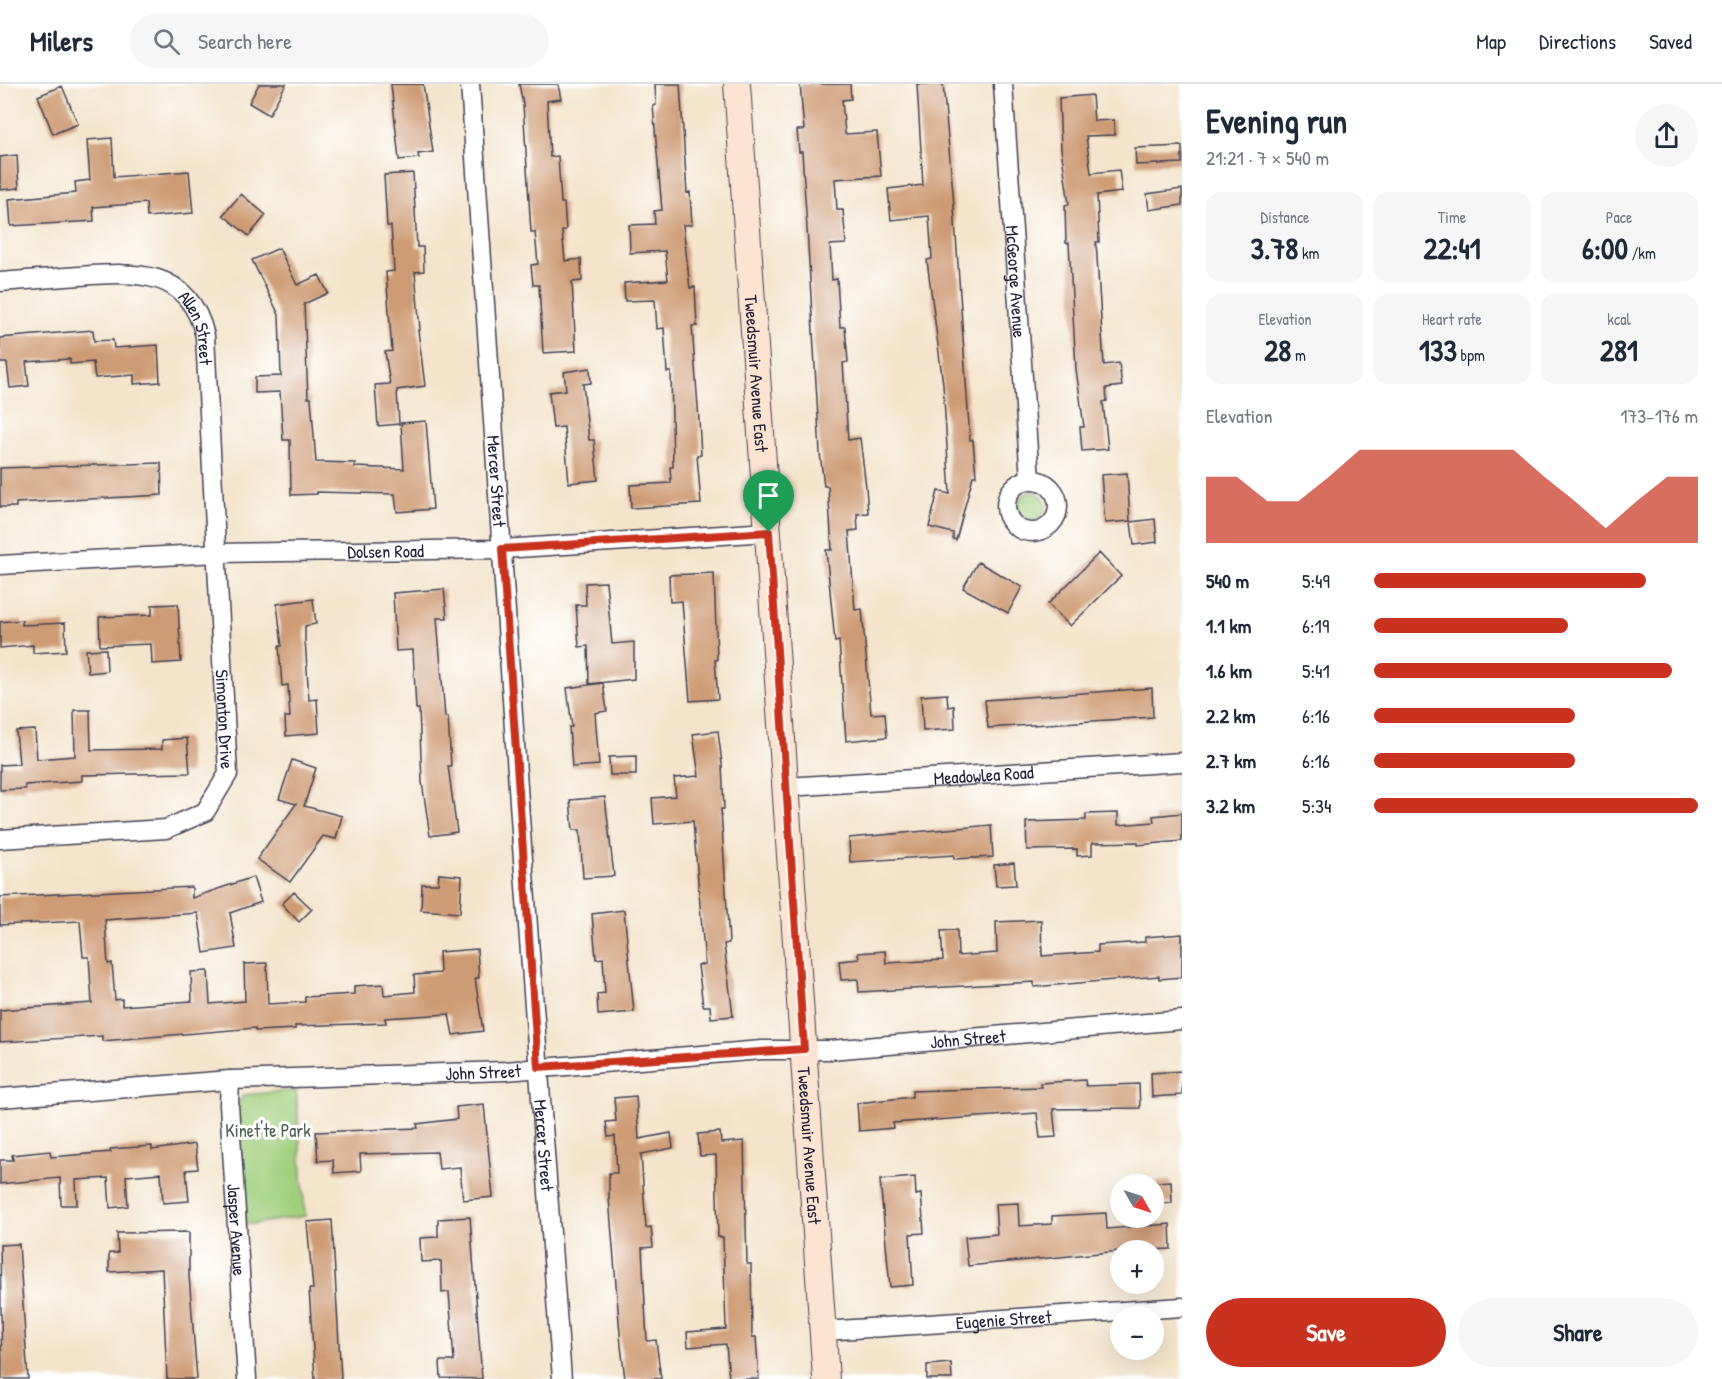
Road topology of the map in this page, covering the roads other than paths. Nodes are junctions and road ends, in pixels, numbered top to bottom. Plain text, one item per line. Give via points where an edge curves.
1 (470, 84) edge
2 (737, 84) edge
3 (1003, 84) edge
4 (0, 282) edge
5 (1030, 480) dead end
6 (769, 532) junction
7 (502, 549) junction
8 (218, 553) junction
9 (0, 565) edge
10 (1182, 762) edge
11 (786, 787) junction
12 (0, 839) edge
13 (1182, 1020) edge
14 (804, 1049) junction
15 (538, 1067) junction
16 (230, 1080) junction
17 (0, 1098) edge
18 (1182, 1307) edge
19 (824, 1330) junction
20 (248, 1379) edge
21 (562, 1379) edge
22 (826, 1379) edge

1 - 7 street, Mercer Street
2 - 6 street, Tweedsmuir Avenue East
3 - 5 street, McGeorge Avenue
4 - 8 street, Allen Street via 129,272 160,280 191,303 201,318 205,336
6 - 7 street, Dolsen Road
6 - 11 street, Tweedsmuir Avenue East
7 - 8 street, Dolsen Road
7 - 15 street, Mercer Street
8 - 9 street, Dolsen Road
8 - 12 street, Simonton Drive via 228,774 206,812 166,829
10 - 11 street, Meadowlea Road
11 - 14 street, Tweedsmuir Avenue East
13 - 14 street, John Street
14 - 15 street, John Street
14 - 19 street, Tweedsmuir Avenue East
15 - 16 street, John Street
15 - 21 street, Mercer Street
16 - 17 street, John Street
16 - 20 street, Jasper Avenue
18 - 19 street, Eugenie Street
19 - 22 street, Tweedsmuir Avenue East

